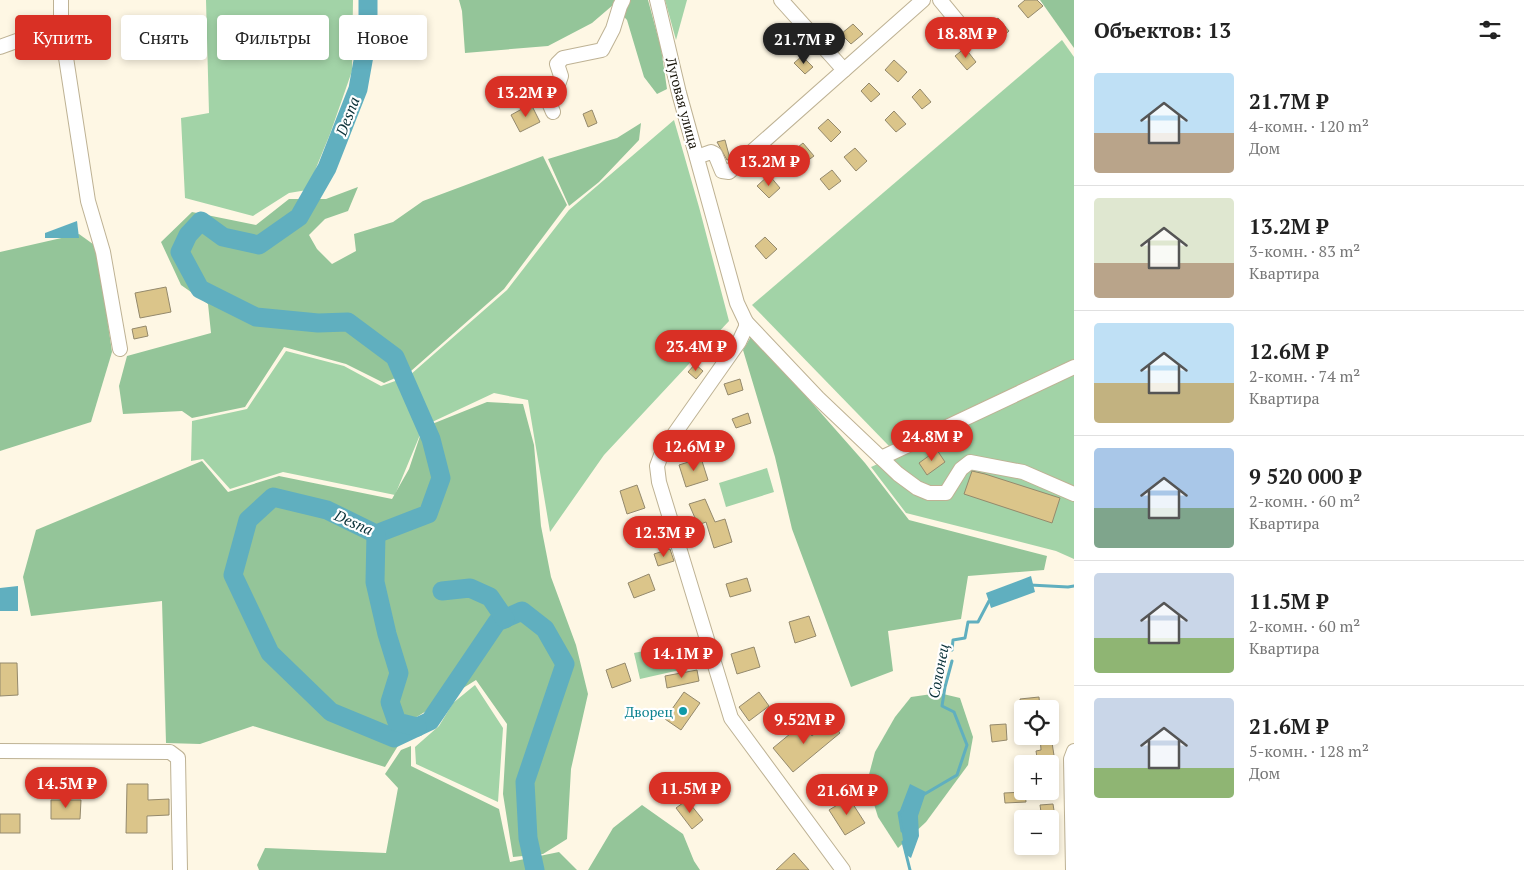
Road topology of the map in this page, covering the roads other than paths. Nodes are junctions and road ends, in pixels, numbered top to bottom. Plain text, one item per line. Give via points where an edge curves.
1 (61, 0) edge
2 (624, 0) edge
3 (657, 0) edge
4 (781, 0) edge
5 (923, 0) edge
6 (940, 0) edge
7 (61, 15) edge
8 (963, 28) dead end
9 (15, 42) edge
10 (0, 47) edge
11 (66, 60) edge
12 (844, 70) junction
13 (553, 112) dead end
14 (697, 156) junction
15 (746, 322) junction
16 (120, 349) dead end
17 (1074, 366) edge
18 (882, 458) junction
19 (1074, 494) edge
20 (0, 751) edge
21 (1074, 751) edge
22 (180, 870) edge
23 (843, 870) edge
24 (1073, 870) edge

1 - 7 street
2 - 13 street via 602,50 563,58 557,64 562,76 559,82 544,91
3 - 14 street, Луговая улица
4 - 12 street
5 - 12 street
6 - 8 street
9 - 10 street
11 - 16 street via 88,201 103,252
12 - 14 street via 729,172 722,171 711,152
14 - 15 street, Луговая улица via 737,303
15 - 18 street, Луговая улица via 818,398
15 - 23 street via 735,348 663,450 657,466 659,482 731,718
17 - 18 street
18 - 19 street, Луговая улица via 898,474 929,493 946,493 961,469 970,462 1023,472
20 - 22 street via 170,752 178,758
21 - 24 street via 1071,759

